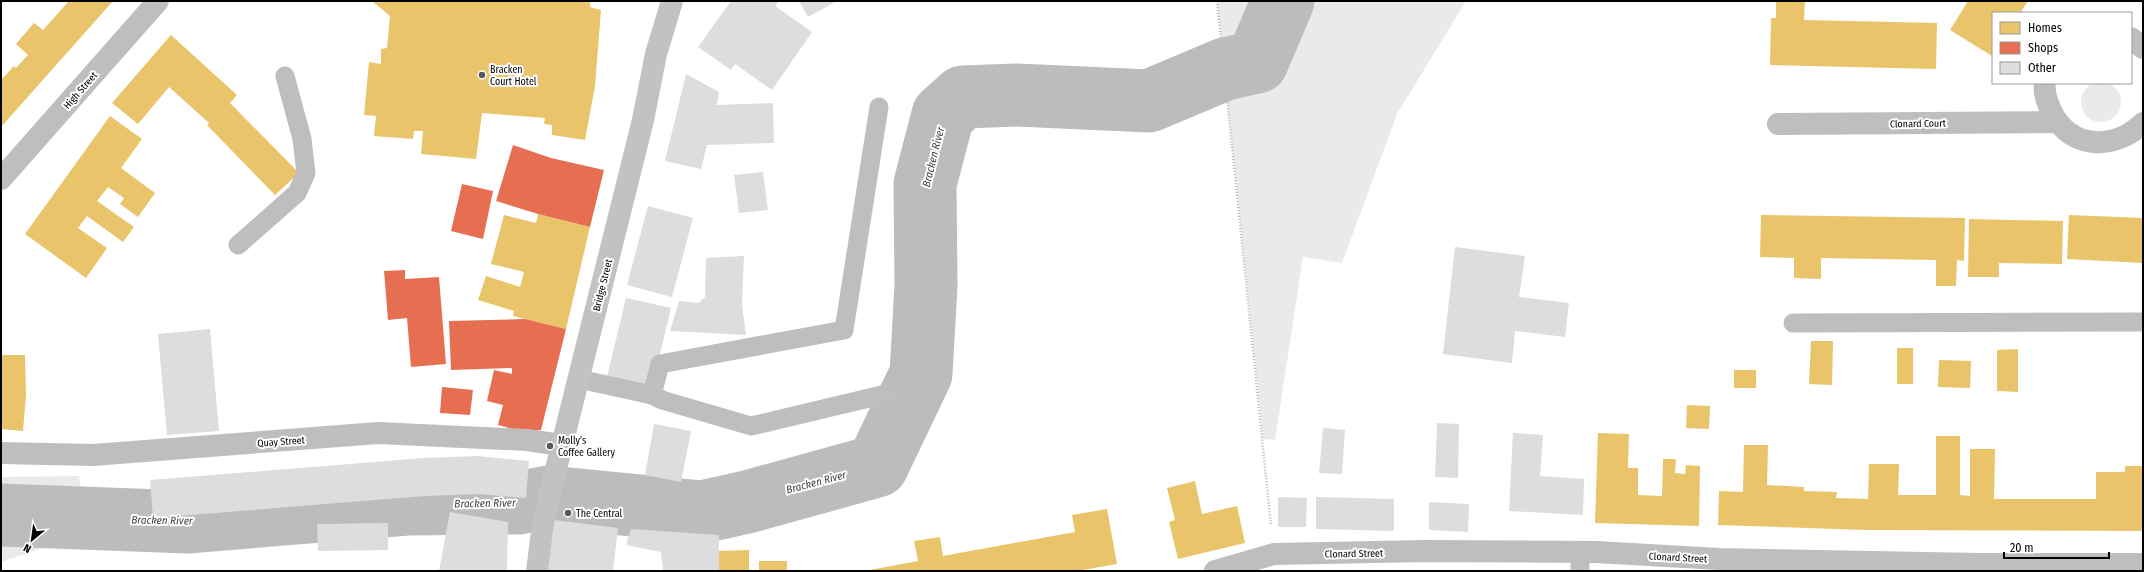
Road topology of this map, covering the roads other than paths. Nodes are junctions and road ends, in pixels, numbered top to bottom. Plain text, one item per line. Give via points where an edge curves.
1 (158, 1) edge
2 (672, 1) edge
3 (2132, 39) edge
4 (2143, 48) edge
5 (285, 76) dead end
6 (2045, 84) edge
7 (879, 107) dead end
8 (2057, 122) junction
9 (1778, 124) dead end
10 (2140, 130) edge
11 (1, 179) edge
12 (238, 245) dead end
13 (2143, 322) edge
14 (1793, 323) dead end
15 (579, 379) junction
16 (886, 394) dead end
17 (652, 395) junction
18 (561, 445) junction
19 (1, 453) edge
20 (1580, 562) edge
21 (2143, 564) edge
22 (1979, 568) edge
23 (537, 571) edge
24 (1215, 571) edge

1 - 11 street, High Street
2 - 15 main road, Bridge Street via 656,54 643,120
3 - 4 street
5 - 12 lane via 302,139 306,173 297,193
6 - 8 street via 2048,104
7 - 17 lane via 844,330 660,364
8 - 9 street, Clonard Court
8 - 10 street via 2069,133 2084,140 2101,143 2118,140
13 - 14 lane
15 - 17 lane
15 - 18 main road, Bridge Street
16 - 17 lane via 751,426
18 - 19 street, Quay Street via 527,440 378,433 93,455
18 - 23 main road, Bridge Street via 543,523
20 - 22 street, Clonard Street via 1719,559
20 - 24 street, Clonard Street via 1424,551 1274,554
21 - 22 street, Clonard Street

